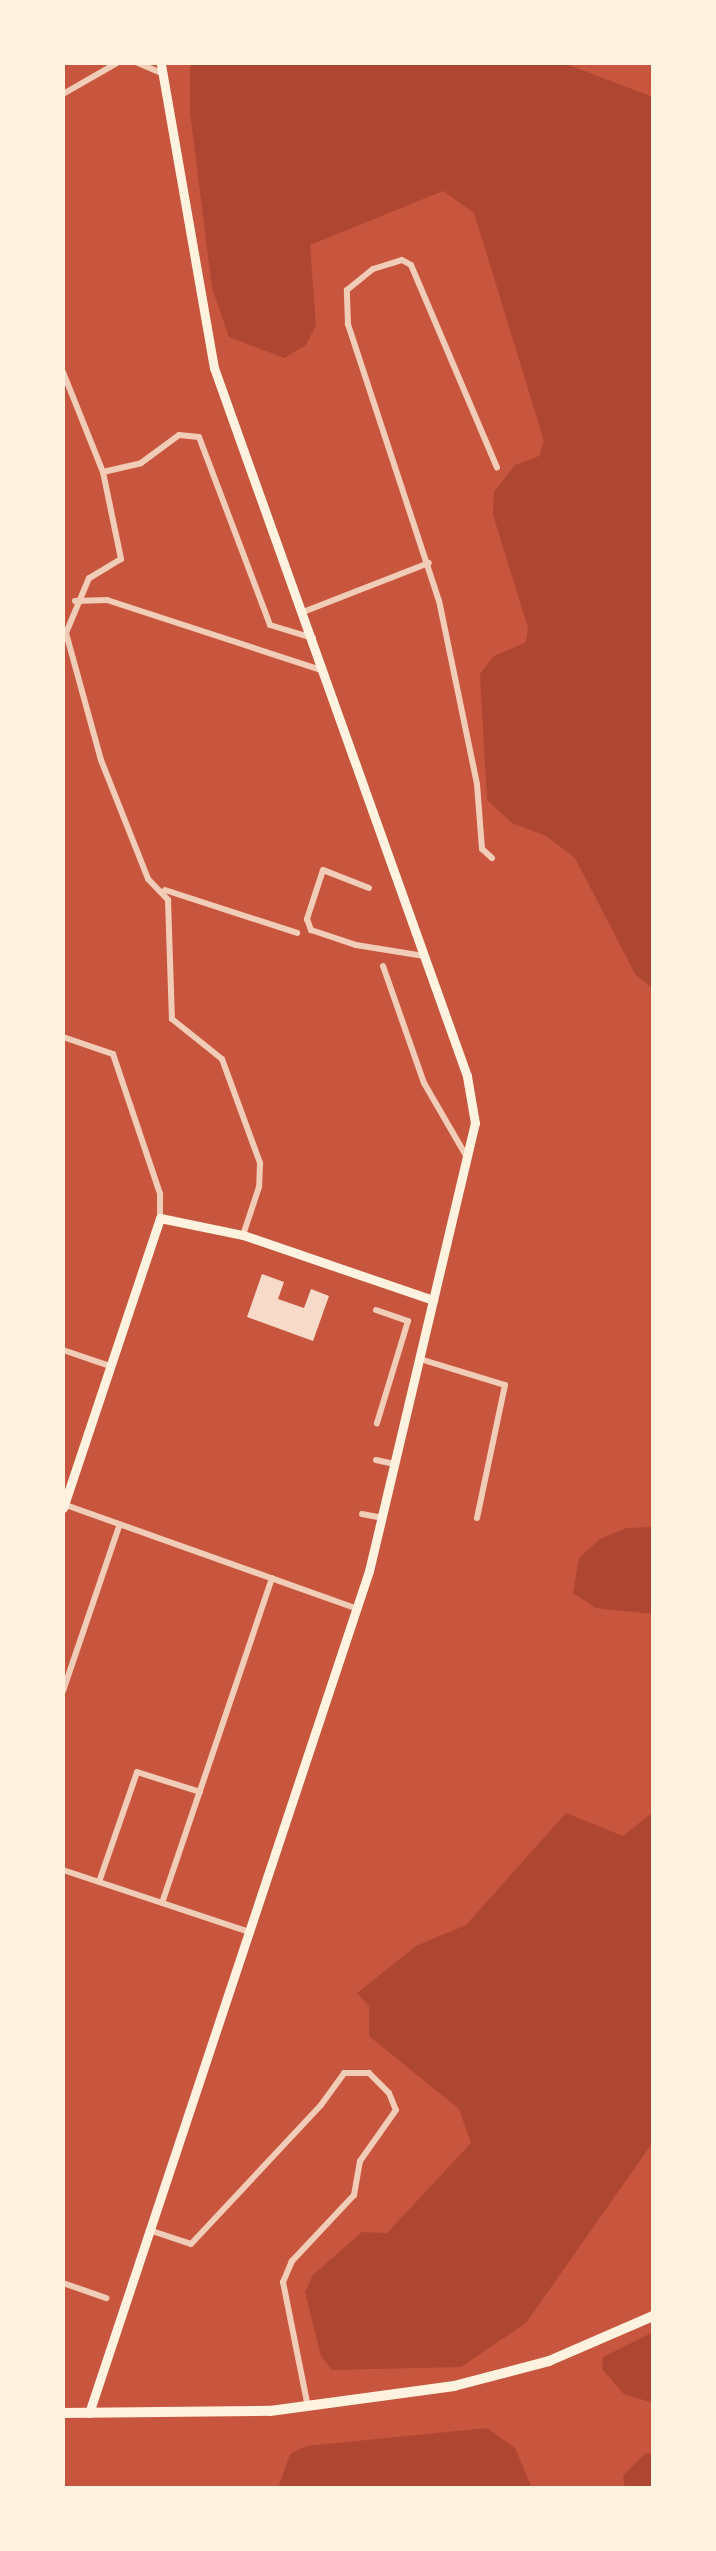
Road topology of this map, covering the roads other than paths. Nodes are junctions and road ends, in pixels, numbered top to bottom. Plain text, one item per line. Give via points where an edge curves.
1 (117, 63) edge
2 (138, 63) edge
3 (162, 68) edge
4 (63, 94) edge
5 (63, 372) edge
6 (497, 468) dead end
7 (103, 472) junction
8 (429, 563) junction
9 (75, 601) junction
10 (303, 612) junction
11 (313, 638) junction
12 (324, 671) junction
13 (492, 858) dead end
14 (369, 888) dead end
15 (165, 890) junction
16 (297, 933) dead end
17 (425, 956) junction
18 (383, 966) dead end
19 (63, 1037) edge
20 (468, 1159) junction
21 (160, 1218) junction
22 (243, 1235) junction
23 (433, 1300) junction
24 (376, 1310) dead end
25 (63, 1350) edge
26 (420, 1359) junction
27 (110, 1366) junction
28 (377, 1423) dead end
29 (376, 1460) dead end
30 (394, 1464) junction
31 (63, 1505) edge
32 (362, 1514) dead end
33 (382, 1518) junction
34 (477, 1518) dead end
35 (120, 1524) junction
36 (272, 1578) junction
37 (358, 1609) junction
38 (63, 1691) edge
39 (200, 1792) junction
40 (63, 1870) edge
41 (99, 1882) junction
42 (162, 1903) junction
43 (249, 1932) junction
44 (149, 2230) junction
45 (63, 2283) edge
46 (106, 2298) dead end
47 (653, 2316) edge
48 (308, 2407) junction
49 (63, 2413) edge
50 (89, 2413) junction

1 - 4 street
2 - 3 street
3 - 10 main road via 214,368
5 - 7 street
6 - 8 street via 411,265 402,260 373,270 347,290 348,324
7 - 9 street via 121,559 89,578
7 - 11 street via 141,463 179,435 199,438 270,625
8 - 10 street
8 - 13 street via 477,784 482,849
9 - 12 street via 107,600
9 - 15 street via 66,633 101,760 148,879
10 - 11 main road
11 - 12 main road
12 - 17 main road
14 - 17 street via 323,870 307,919 312,930 356,946
15 - 16 street
15 - 22 street via 172,1019 222,1059 260,1163 259,1187
17 - 20 main road via 472,1095
18 - 20 street via 424,1083
19 - 21 street via 113,1054 160,1195
20 - 23 main road
21 - 22 main road
21 - 27 main road
22 - 23 main road
23 - 26 main road
24 - 28 street via 408,1321
25 - 27 street
26 - 30 main road
26 - 34 street via 505,1385
27 - 31 main road
29 - 30 street
30 - 33 main road
31 - 35 street
32 - 33 street
33 - 37 main road
35 - 36 street
35 - 38 street
36 - 37 street
36 - 39 street
37 - 43 main road
39 - 41 street via 138,1772
39 - 42 street
40 - 41 street
41 - 42 street
42 - 43 street
43 - 44 main road
44 - 48 street via 191,2244 321,2105 344,2073 369,2073 389,2093 396,2110 360,2161 354,2195 292,2261 283,2282
44 - 50 main road
45 - 46 street
47 - 48 main road via 523,2370
48 - 50 main road
49 - 50 main road

